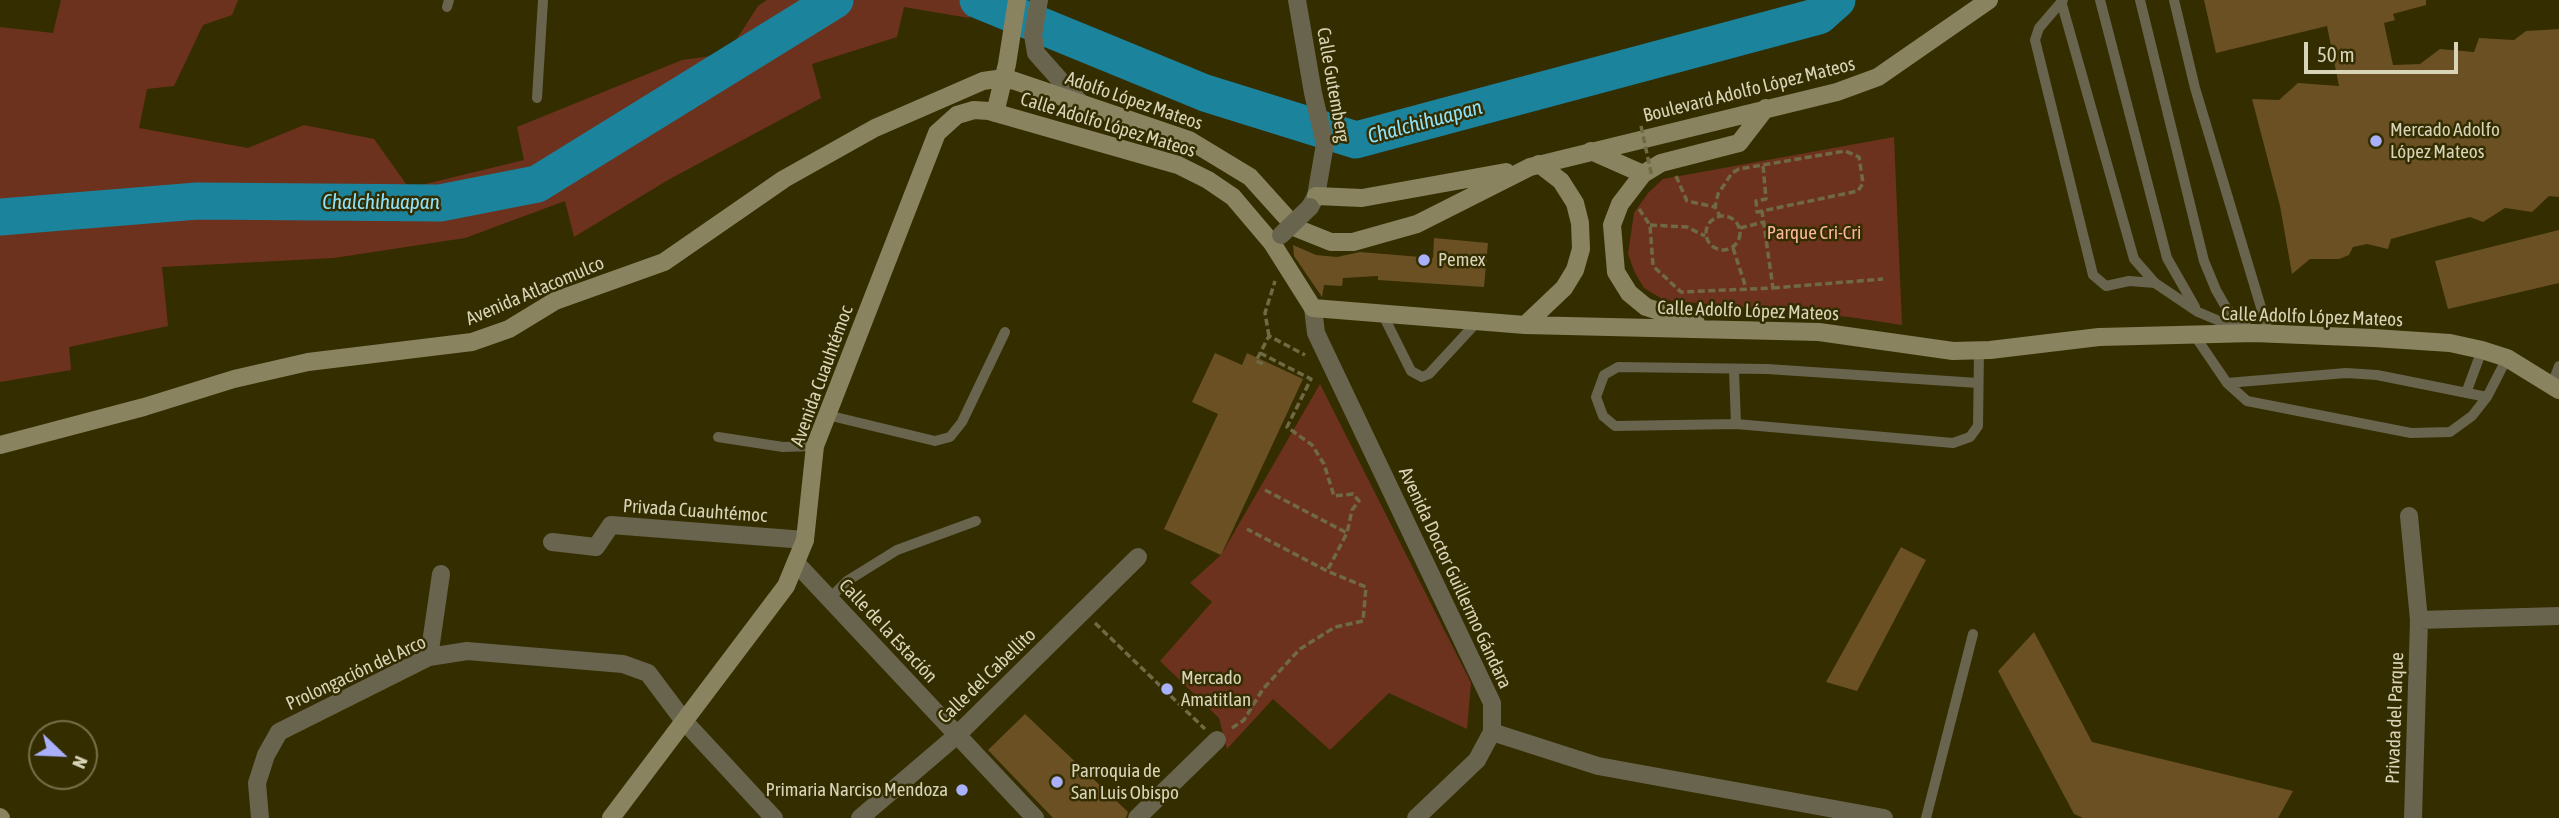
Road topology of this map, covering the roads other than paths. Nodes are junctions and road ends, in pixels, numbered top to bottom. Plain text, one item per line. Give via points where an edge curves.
1 (543, 0) edge
2 (1017, 0) edge
3 (1039, 0) edge
4 (1297, 0) edge
5 (1989, 0) edge
6 (2062, 0) edge
7 (2099, 0) edge
8 (2140, 0) edge
9 (2174, 0) edge
10 (1006, 71) junction
11 (537, 98) dead end
12 (1084, 107) junction
13 (1766, 108) junction
14 (995, 113) junction
15 (1591, 151) junction
16 (1535, 166) junction
17 (1650, 178) junction
18 (1315, 194) junction
19 (1277, 239) junction
20 (2155, 283) junction
21 (1313, 308) junction
22 (2198, 312) junction
23 (1383, 314) junction
24 (1478, 322) junction
25 (1525, 325) junction
26 (1716, 330) junction
27 (1005, 332) dead end
28 (2262, 333) junction
29 (2194, 336) junction
30 (1979, 350) junction
31 (2482, 350) junction
32 (2507, 358) junction
33 (2559, 366) edge
34 (1734, 370) junction
35 (1978, 383) junction
36 (2227, 383) junction
37 (2556, 387) edge
38 (2466, 393) junction
39 (2487, 397) junction
40 (827, 415) junction
41 (1736, 424) junction
42 (718, 437) dead end
43 (0, 445) edge
44 (815, 446) junction
45 (2409, 516) dead end
46 (976, 520) dead end
47 (805, 540) junction
48 (552, 542) dead end
49 (1138, 557) dead end
50 (796, 563) junction
51 (441, 574) dead end
52 (830, 598) junction
53 (2559, 616) edge
54 (2419, 620) junction
55 (1973, 634) dead end
56 (429, 657) junction
57 (684, 721) junction
58 (1492, 732) junction
59 (956, 736) junction
60 (1217, 740) road end
61 (1821, 812) edge
62 (260, 818) edge
63 (611, 818) edge
64 (774, 818) edge
65 (860, 818) edge
66 (1035, 818) edge
67 (1137, 818) edge
68 (1416, 818) edge
69 (1884, 818) edge
70 (1926, 818) edge
71 (2413, 818) edge

1 - 11 lane
2 - 10 main road
3 - 12 street via 1033,45 1047,69
4 - 18 street, Calle Gutemberg via 1325,144
5 - 13 main road, Boulevard Adolfo López Mateos via 1878,77 1837,92
6 - 20 lane via 2134,259
6 - 20 lane via 2035,40 2093,275 2106,286 2129,281
7 - 22 lane via 2167,258
8 - 28 lane via 2204,261 2227,309
9 - 28 lane
10 - 12 main road, Adolfo López Mateos
10 - 14 main road
10 - 43 main road, Avenida Atlacomulco via 875,128 784,179 664,262 555,301 509,329 472,342 296,365 234,379
12 - 16 main road, Adolfo López Mateos via 1189,141 1223,158 1251,177 1296,228 1331,242 1353,242 1417,225
13 - 15 main road, Boulevard Adolfo López Mateos
13 - 17 main road via 1739,144
14 - 19 main road, Calle Adolfo López Mateos via 1178,165 1233,197
14 - 40 main road, Avenida Cuauhtémoc via 974,110 957,115 937,133
15 - 16 main road, Boulevard Adolfo López Mateos
15 - 17 main road
16 - 18 main road via 1362,198
16 - 25 main road via 1561,181 1575,203 1581,249 1564,288
17 - 26 main road via 1620,204 1612,225 1616,272 1629,293 1646,307
18 - 19 street, bridge
19 - 21 main road, Calle Adolfo López Mateos
20 - 22 lane
21 - 23 main road, Calle Adolfo López Mateos
21 - 58 street, Avenida Doctor Guillermo Gándara via 1316,333 1492,703
22 - 28 lane via 2223,325
23 - 24 main road, Calle Adolfo López Mateos
23 - 24 lane via 1411,371 1422,377
24 - 25 main road, Calle Adolfo López Mateos
25 - 26 main road, Calle Adolfo López Mateos
26 - 30 main road, Calle Adolfo López Mateos via 1819,332 1954,351
27 - 40 lane via 962,422 950,437 935,442
28 - 29 main road, Calle Adolfo López Mateos
28 - 31 main road, Calle Adolfo López Mateos via 2450,343
29 - 30 main road, Calle Adolfo López Mateos via 2099,337
29 - 36 lane
30 - 35 lane
31 - 32 main road, Calle Adolfo López Mateos
31 - 38 lane
32 - 37 main road, Calle Adolfo López Mateos
32 - 39 lane
33 - 37 lane
34 - 35 lane
34 - 41 lane
34 - 41 lane via 1618,367 1604,375 1597,397 1603,416 1615,426
35 - 41 lane via 1978,426 1970,437 1953,443
36 - 38 lane via 2346,373
36 - 39 lane via 2247,401 2411,433 2450,432
38 - 39 lane
40 - 44 main road, Avenida Cuauhtémoc
42 - 44 lane via 783,447
44 - 47 main road, Avenida Cuauhtémoc
45 - 54 street, Privada del Parque
46 - 52 lane via 897,550 847,581
47 - 48 street, Privada Cuauhtémoc via 611,525 596,547
47 - 50 main road, Avenida Cuauhtémoc
49 - 59 street, Calle del Cabellito
50 - 52 street, Calle de la Estación
50 - 57 main road, Avenida Cuauhtémoc via 786,586
51 - 56 street
52 - 59 street, Calle de la Estación
53 - 54 street
54 - 71 street, Privada del Parque
55 - 70 lane
56 - 57 street, Prolongación del Arco via 467,651 622,664 648,673
56 - 62 street, Prolongación del Arco via 279,733 265,755 257,783
57 - 63 main road, Avenida Cuauhtémoc
57 - 64 street, Prolongación del Arco
58 - 61 street via 1598,766
58 - 68 street via 1477,760
59 - 65 street, Calle del Cabellito
59 - 66 street, Calle de la Estación
60 - 67 street
61 - 69 street

